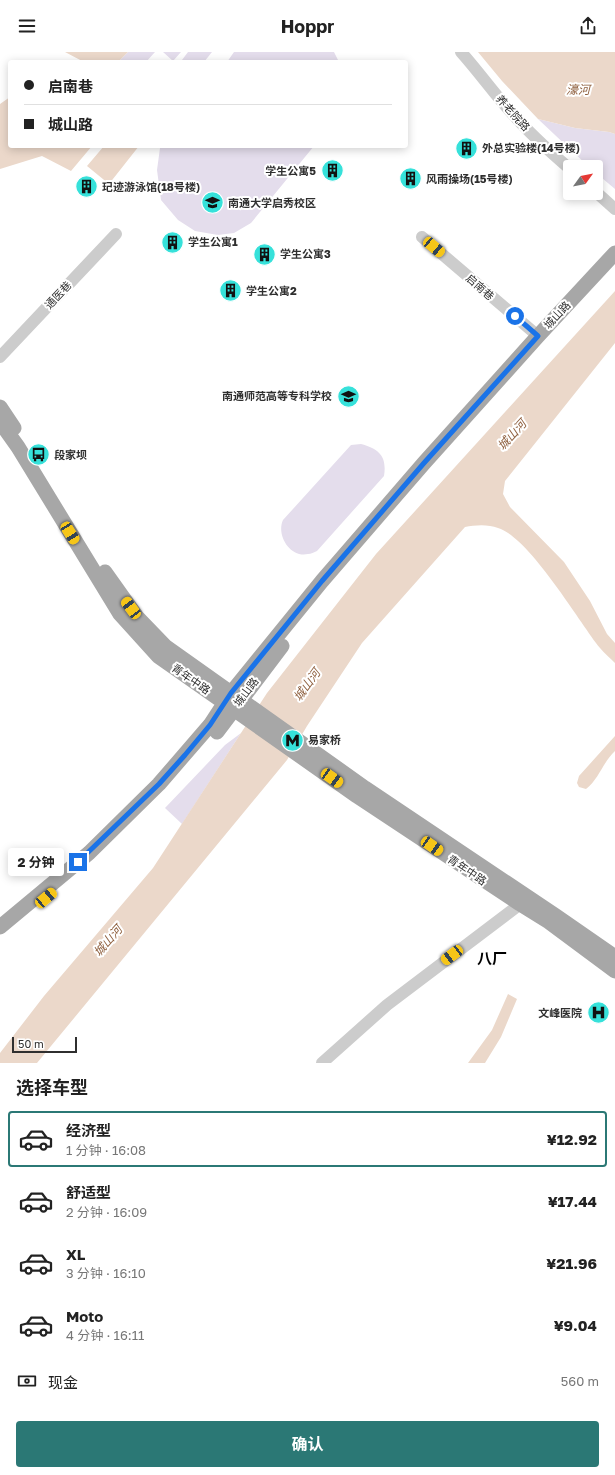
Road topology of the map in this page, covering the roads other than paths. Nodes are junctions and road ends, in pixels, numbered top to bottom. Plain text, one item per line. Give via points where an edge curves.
1 (461, 52) edge
2 (563, 163) edge
3 (603, 198) edge
4 (615, 209) edge
5 (116, 234) dead end
6 (422, 237) dead end
7 (615, 253) edge
8 (615, 265) edge
9 (538, 336) junction
10 (0, 357) edge
11 (0, 407) edge
12 (0, 422) edge
13 (238, 705) junction
14 (524, 901) junction
15 (0, 927) edge
16 (0, 937) edge
17 (615, 957) edge
18 (615, 971) edge
19 (322, 1063) edge

1 - 2 street, 养老院路 via 511,112
3 - 4 street
5 - 10 street, 通医巷
6 - 9 street, 启南巷
7 - 9 main road, 城山路
8 - 13 main road, 城山路 via 388,516 328,587
9 - 13 main road, 城山路 via 327,575
11 - 13 main road, 青年中路 via 35,458 92,553 137,616 166,646
12 - 13 main road, 青年中路 via 18,447 120,614 158,656
13 - 14 main road, 青年中路 via 299,748 357,796
13 - 15 main road, 城山路 via 210,725 159,784 89,853
13 - 16 main road, 城山路 via 168,788 92,860
14 - 17 main road, 青年中路
14 - 18 main road, 青年中路
14 - 19 street via 387,1005

